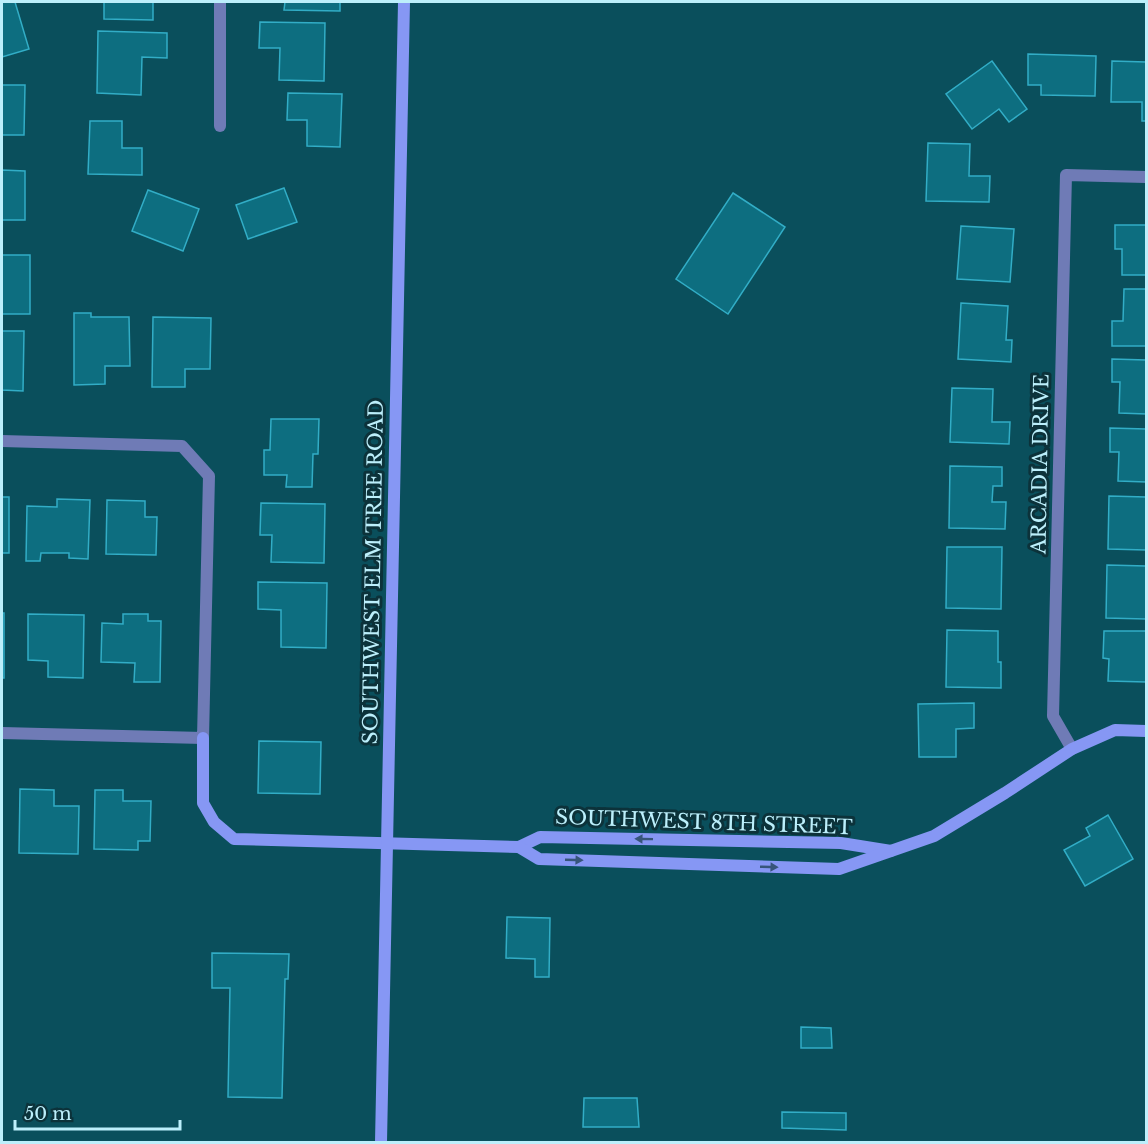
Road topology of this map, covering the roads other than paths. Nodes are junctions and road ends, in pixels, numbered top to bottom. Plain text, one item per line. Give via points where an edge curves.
1 (220, 2) edge
2 (404, 2) edge
3 (220, 126) dead end
4 (1146, 177) edge
5 (2, 441) edge
6 (1146, 731) edge
7 (2, 733) edge
8 (203, 738) junction
9 (1072, 749) junction
10 (387, 843) junction
11 (519, 847) junction
12 (891, 851) junction
13 (381, 1143) edge

1 - 3 street
2 - 10 street, SOUTHWEST ELM TREE ROAD
4 - 9 street, ARCADIA DRIVE via 1066,175 1053,716
5 - 8 street via 182,446 209,476
6 - 9 street, SOUTHWEST 8TH STREET via 1115,730
7 - 8 street
8 - 10 street, SOUTHWEST 8TH STREET via 203,803 214,822 234,838
9 - 12 street, SOUTHWEST 8TH STREET via 934,836
10 - 11 street, SOUTHWEST 8TH STREET
10 - 13 street, SOUTHWEST ELM TREE ROAD
12 -> 11 street, SOUTHWEST 8TH STREET via 841,843 540,837
11 -> 12 street, SOUTHWEST 8TH STREET via 539,859 838,869

